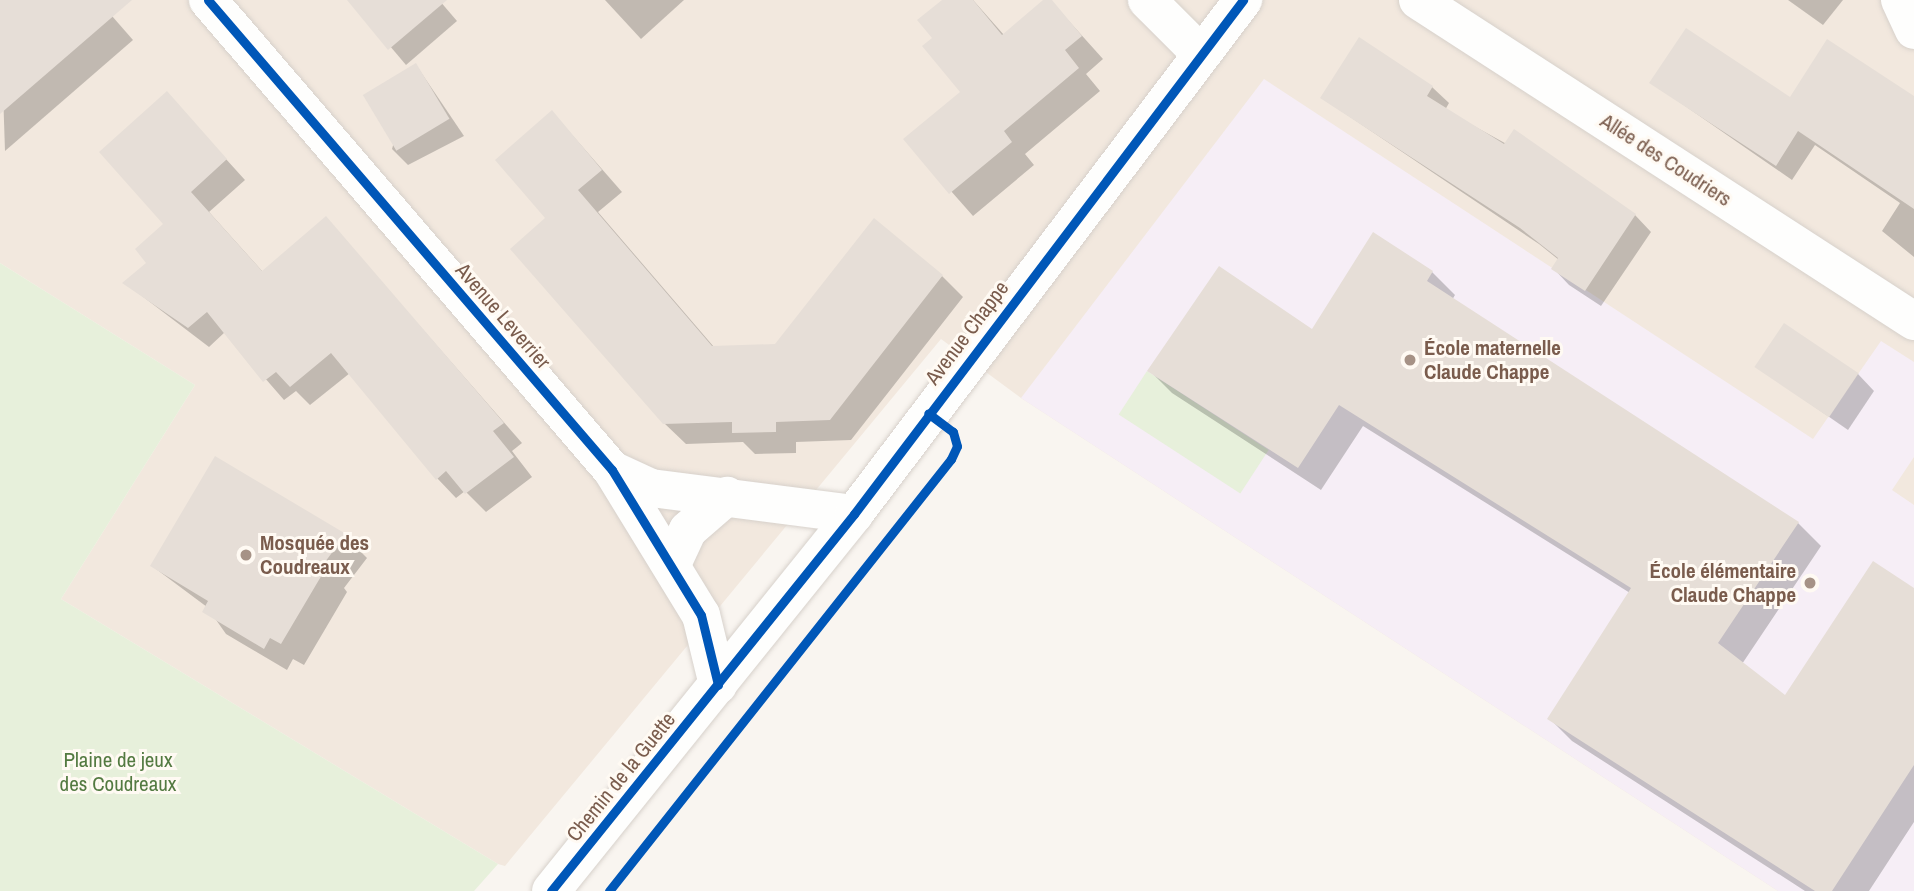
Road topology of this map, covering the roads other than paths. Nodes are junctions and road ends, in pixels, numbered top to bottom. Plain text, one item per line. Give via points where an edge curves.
1 (208, 0) edge
2 (1147, 0) edge
3 (1243, 0) edge
4 (1418, 0) edge
5 (1900, 0) edge
6 (1914, 30) edge
7 (1201, 54) junction
8 (1914, 321) edge
9 (612, 470) junction
10 (727, 496) junction
11 (854, 514) junction
12 (673, 562) junction
13 (718, 685) junction
14 (551, 891) edge

1 - 9 street, Avenue Leverrier
2 - 7 street
3 - 7 street, Avenue Chappe
4 - 8 street, Allée des Coudriers
5 - 6 street
7 - 11 street, Avenue Chappe
9 - 10 street, Avenue Leverrier via 651,488
9 - 12 street, Avenue Leverrier
10 - 11 street, Avenue Leverrier
10 - 12 street via 688,530
11 - 13 street, Avenue Chappe
12 - 13 street, Avenue Leverrier via 701,615
13 - 14 street, Chemin de la Guette

